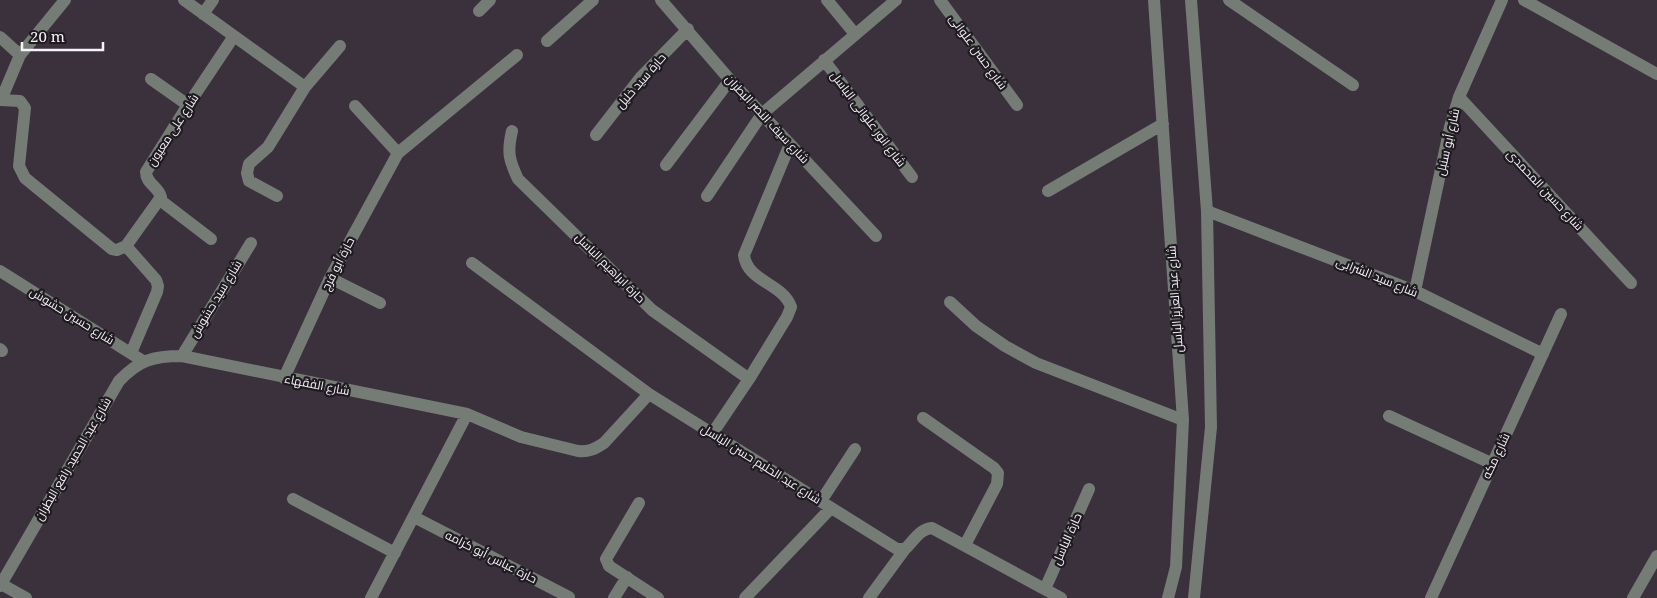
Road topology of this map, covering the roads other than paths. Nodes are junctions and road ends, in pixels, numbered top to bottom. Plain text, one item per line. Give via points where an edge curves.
1 (65, 0) edge
2 (184, 0) edge
3 (213, 0) edge
4 (490, 0) edge
5 (593, 0) edge
6 (661, 0) edge
7 (827, 0) edge
8 (896, 0) edge
9 (940, 0) edge
10 (1154, 0) edge
11 (1192, 0) edge
12 (1229, 0) edge
13 (1502, 0) edge
14 (1524, 0) edge
15 (479, 11) dead end
16 (203, 14) junction
17 (688, 29) junction
18 (855, 34) junction
19 (234, 36) junction
20 (0, 37) edge
21 (547, 41) dead end
22 (340, 46) dead end
23 (20, 55) junction
24 (517, 55) dead end
25 (824, 60) junction
26 (1657, 74) edge
27 (151, 79) dead end
28 (730, 80) junction
29 (1352, 85) dead end
30 (305, 87) junction
31 (1459, 97) junction
32 (0, 100) edge
33 (188, 105) junction
34 (1017, 105) dead end
35 (356, 106) dead end
36 (762, 114) junction
37 (1163, 124) junction
38 (512, 131) dead end
39 (596, 135) dead end
40 (790, 144) junction
41 (398, 153) junction
42 (666, 165) dead end
43 (912, 177) dead end
44 (1048, 191) dead end
45 (277, 196) dead end
46 (707, 196) dead end
47 (160, 200) junction
48 (1206, 211) junction
49 (876, 236) dead end
50 (211, 239) dead end
51 (250, 243) dead end
52 (126, 246) junction
53 (472, 263) dead end
54 (0, 272) edge
55 (330, 278) junction
56 (1631, 283) dead end
57 (1415, 292) junction
58 (950, 302) dead end
59 (380, 303) dead end
60 (1561, 314) dead end
61 (131, 353) junction
62 (1543, 354) junction
63 (166, 356) joint
64 (182, 356) junction
65 (143, 361) junction
66 (284, 378) junction
67 (749, 379) junction
68 (649, 394) junction
69 (467, 414) junction
70 (1389, 416) dead end
71 (923, 418) dead end
72 (1183, 420) junction
73 (712, 434) junction
74 (855, 449) dead end
75 (1493, 464) junction
76 (1089, 489) dead end
77 (293, 499) dead end
78 (639, 503) dead end
79 (826, 505) junction
80 (414, 517) junction
81 (965, 545) junction
82 (904, 549) junction
83 (395, 552) junction
84 (1657, 556) edge
85 (627, 577) junction
86 (0, 585) edge
87 (1045, 589) junction
88 (26, 598) edge
89 (371, 598) edge
90 (569, 598) edge
91 (614, 598) edge
92 (658, 598) edge
93 (745, 598) edge
94 (869, 598) edge
95 (1061, 598) edge
96 (1168, 598) edge
97 (1194, 598) edge
98 (1431, 598) edge
99 (1633, 598) edge

1 - 23 street
2 - 16 street
3 - 16 street
4 - 15 street
5 - 21 street
6 - 17 street, شارع سيف النصر البطران
7 - 18 street
8 - 18 street, شارع انور علوانى الباسل
9 - 34 street, شارع حسن علوانى
10 - 37 street, شارع عبد العزيز الباسل
11 - 48 street
12 - 29 street
13 - 31 street, شارع أبو سنبل
14 - 26 street
16 - 19 street
17 - 28 street, شارع سيف النصر البطران
17 - 39 street, حارة سيد خليل via 642,77
18 - 25 street, شارع انور علوانى الباسل
19 - 30 street
19 - 33 street, شارع على معيون
20 - 23 street
22 - 30 street
23 - 32 street
24 - 41 street, حارة أبو فرج
25 - 36 street, شارع انور علوانى الباسل
25 - 43 street, شارع انور علوانى الباسل
27 - 33 street
28 - 36 street, شارع سيف النصر البطران
28 - 42 street
30 - 45 street via 268,147 249,164 249,181
31 - 56 street, شارع حسين المحمدى
31 - 57 street, شارع أبو سنبل
32 - 52 street via 20,101 26,108 19,166 25,178 112,250
33 - 47 street, شارع على معيون via 146,172 148,182 161,193
35 - 41 street
36 - 40 street, شارع سيف النصر البطران
36 - 46 street, شارع انور علوانى الباسل
37 - 44 street
37 - 72 street, شارع عبد العزيز الباسل
38 - 67 street, حارة ابراهيم الباسل via 509,156 518,179 652,310
40 - 49 street, شارع سيف النصر البطران
40 - 67 street via 744,255 750,271 788,298 791,307
41 - 55 street, حارة أبو فرج
47 - 50 street
47 - 52 street
48 - 57 street, شارع سيد الشرابى
48 - 97 street via 1211,427
51 - 64 street, شارع سيد حشوش
52 - 61 street via 158,286
53 - 68 street, شارع عبد الحليم حسن الباسل
54 - 61 street, شارع حسين حشوش
55 - 59 street
55 - 66 street, حارة أبو فرج
57 - 62 street, شارع سيد الشرابى
58 - 72 street via 976,326 1036,363
60 - 62 street, شارع مكه
61 - 65 street, شارع حسين حشوش
62 - 75 street, شارع مكه
63 - 64 street, شارع الفقهاء
63 - 65 street, شارع عبد الحميد رافع البطران
64 - 66 street, شارع الفقهاء
65 - 86 street, شارع عبد الحميد رافع البطران via 119,381
66 - 69 street, شارع الفقهاء
67 - 73 street
68 - 69 street, شارع الفقهاء via 604,443 587,452 522,437
68 - 73 street, شارع عبد الحليم حسن الباسل
69 - 80 street
70 - 75 street
71 - 81 street via 998,473 997,484
72 - 96 street, شارع عبد العزيز الباسل via 1176,567
73 - 79 street, شارع عبد الحليم حسن الباسل
74 - 79 street
75 - 98 street, شارع مكه
76 - 87 street, حارة الباسل
77 - 83 street
78 - 85 street via 606,559 609,566
79 - 82 street, شارع عبد الحليم حسن الباسل via 897,549
79 - 93 street
80 - 83 street
80 - 90 street, حارة عباس أبو كرامه
81 - 82 street via 926,528
81 - 87 street
82 - 94 street
83 - 89 street
84 - 99 street
85 - 91 street
85 - 92 street
86 - 88 street
87 - 95 street

